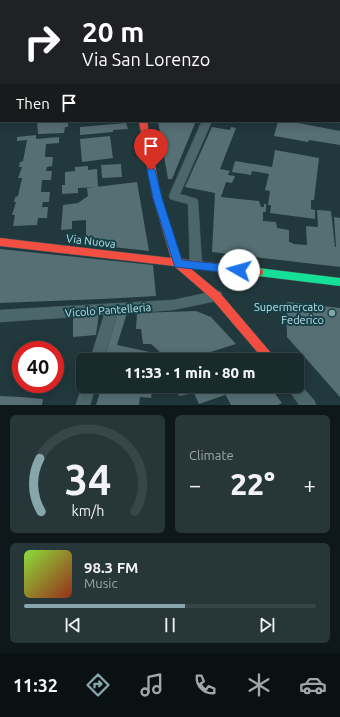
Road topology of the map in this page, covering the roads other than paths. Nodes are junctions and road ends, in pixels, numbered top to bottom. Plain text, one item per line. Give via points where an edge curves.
1 (143, 122) edge
2 (207, 122) edge
3 (174, 196) junction
4 (158, 198) junction
5 (0, 242) edge
6 (178, 264) junction
7 (196, 264) junction
8 (340, 282) edge
9 (216, 296) junction
10 (112, 310) junction
11 (1, 317) edge
12 (99, 353) edge
13 (265, 353) edge
14 (87, 393) edge
15 (299, 393) edge
16 (83, 405) edge
17 (309, 405) edge

1 - 4 street
2 - 3 street
3 - 4 street
3 - 7 street via 193,202
4 - 6 street
5 - 6 street, Via Nuova
6 - 7 street, Via Nuova
6 - 9 street
7 - 8 street, Via Nuova
9 - 10 street, Vicolo Pantelleria via 173,305
9 - 13 street
10 - 11 street, Vicolo Pantelleria
10 - 12 street
14 - 16 street
15 - 17 street

